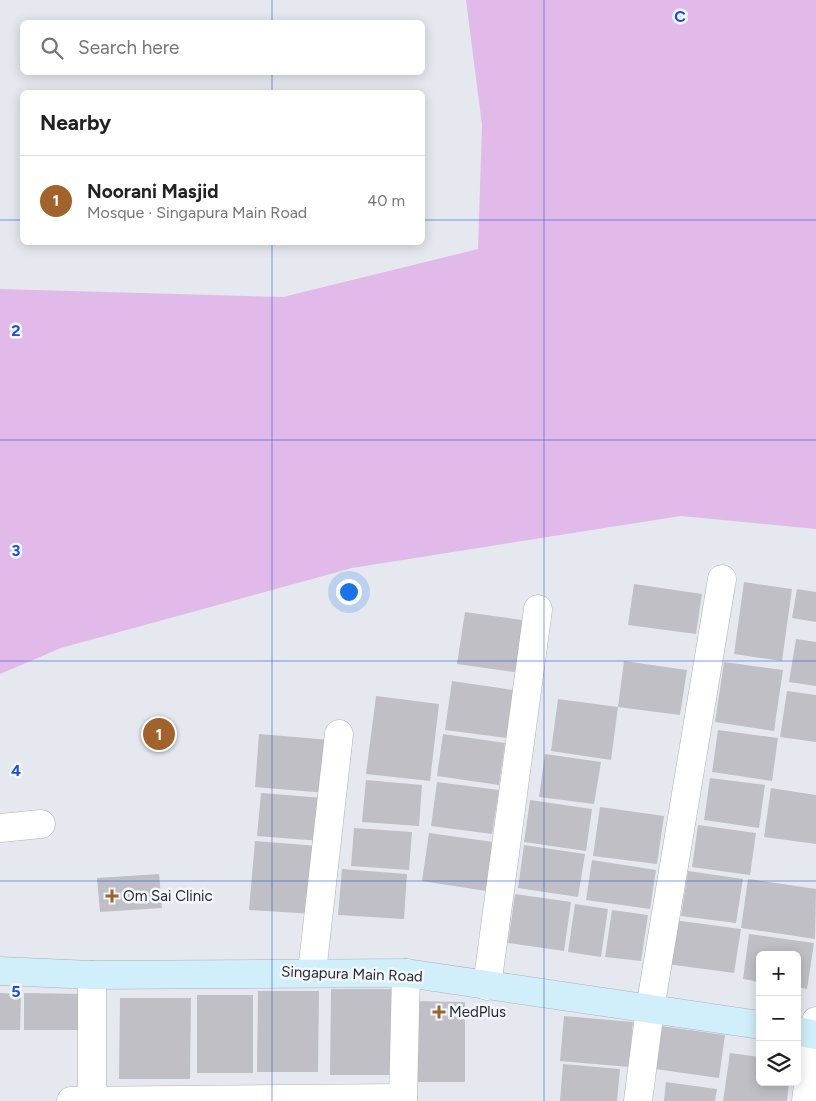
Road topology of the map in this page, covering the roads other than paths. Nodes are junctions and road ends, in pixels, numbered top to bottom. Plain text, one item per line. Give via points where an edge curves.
1 (722, 579) dead end
2 (538, 609) dead end
3 (339, 734) dead end
4 (41, 824) dead end
5 (0, 828) edge
6 (0, 971) edge
7 (312, 972) junction
8 (406, 973) junction
9 (92, 975) junction
10 (487, 986) junction
11 (650, 1009) junction
12 (756, 1024) edge
13 (811, 1030) edge
14 (403, 1099) edge
15 (85, 1101) edge
16 (638, 1101) edge
17 (806, 1101) edge

1 - 11 street
2 - 10 street
3 - 7 street
4 - 5 street
6 - 9 street, Singapura Main Road
7 - 8 street, Singapura Main Road
7 - 9 street, Singapura Main Road
8 - 10 street, Singapura Main Road
8 - 14 street
9 - 15 street
10 - 11 street, Singapura Main Road
11 - 12 street, Singapura Main Road
11 - 16 street
13 - 17 street
14 - 15 street

